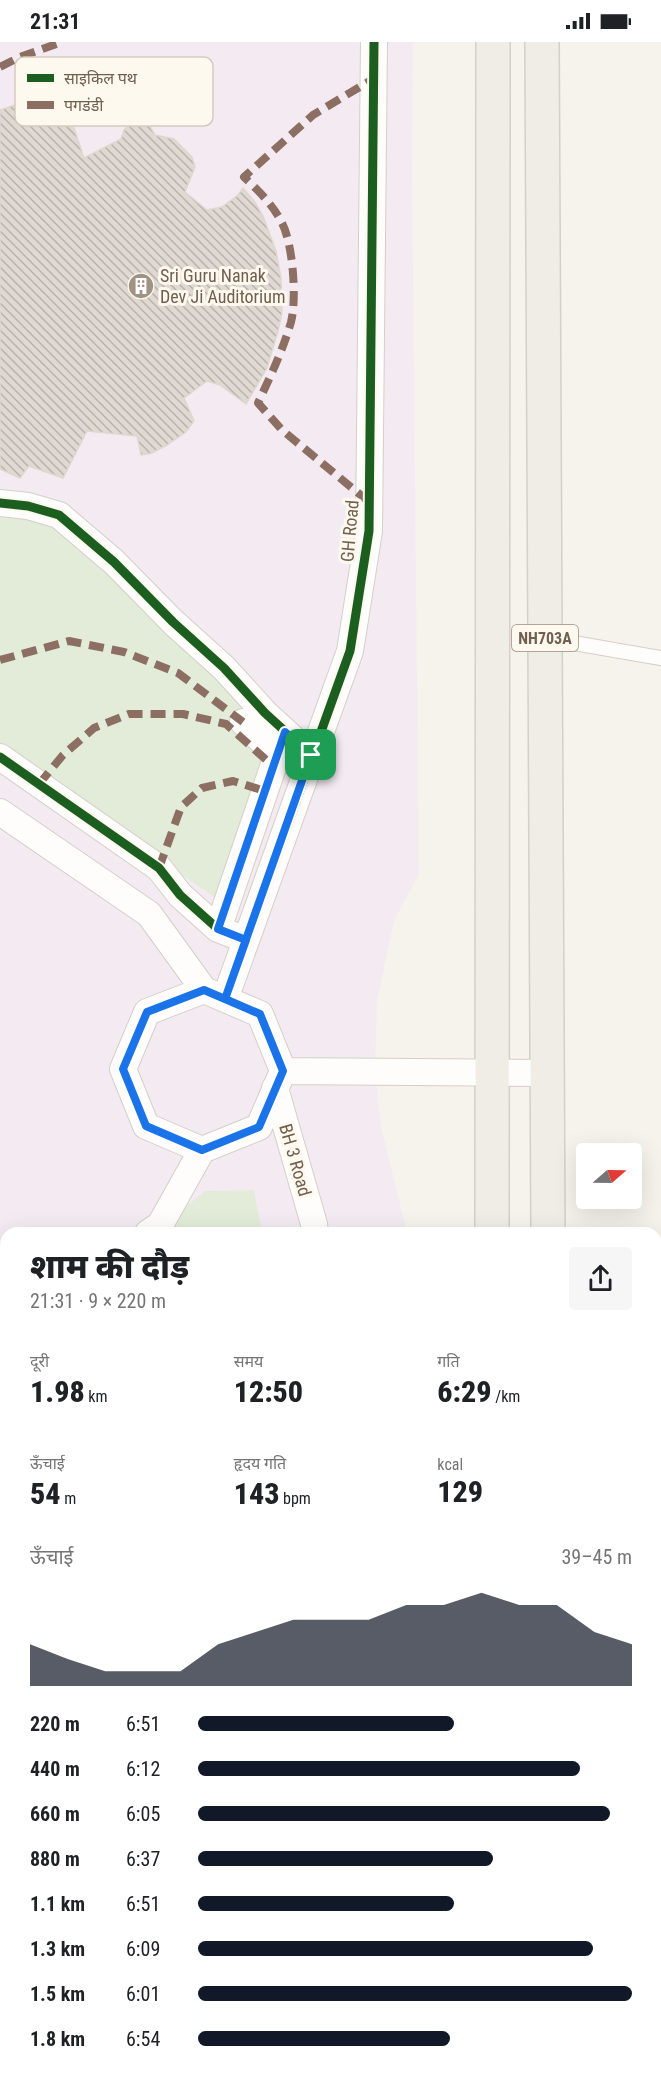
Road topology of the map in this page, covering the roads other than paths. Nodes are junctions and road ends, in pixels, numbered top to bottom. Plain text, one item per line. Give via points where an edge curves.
1 (374, 42) edge
2 (493, 42) edge
3 (542, 42) edge
4 (0, 503) edge
5 (545, 638) junction
6 (661, 658) edge
7 (243, 722) dead end
8 (285, 732) junction
9 (276, 755) junction
10 (311, 755) junction
11 (0, 757) edge
12 (0, 812) edge
13 (218, 929) junction
14 (246, 940) junction
15 (214, 994) junction
16 (492, 1072) junction
17 (548, 1073) junction
18 (279, 1079) junction
19 (202, 1150) junction
20 (157, 1227) edge
21 (314, 1227) edge
22 (492, 1227) edge
23 (548, 1227) edge

1 - 10 street, GH Road via 369,531 350,651
2 - 16 highway, NH703A
3 - 5 highway, NH703A
4 - 8 street via 59,515 114,561
5 - 6 lane
5 - 17 highway, NH703A
7 - 9 street
8 - 9 street
8 - 10 street
9 - 13 street
10 - 14 street, GH Road
11 - 13 street via 159,868 180,895
12 - 15 street via 149,914
13 - 14 street
14 - 15 street, GH Road
15 - 18 street via 260,1014
15 - 19 street via 147,1012 123,1069 146,1126
16 - 17 street
16 - 18 street
16 - 22 highway, NH703A
17 - 23 highway, NH703A
18 - 19 street via 259,1127
18 - 21 street, BH 3 Road
19 - 20 street

